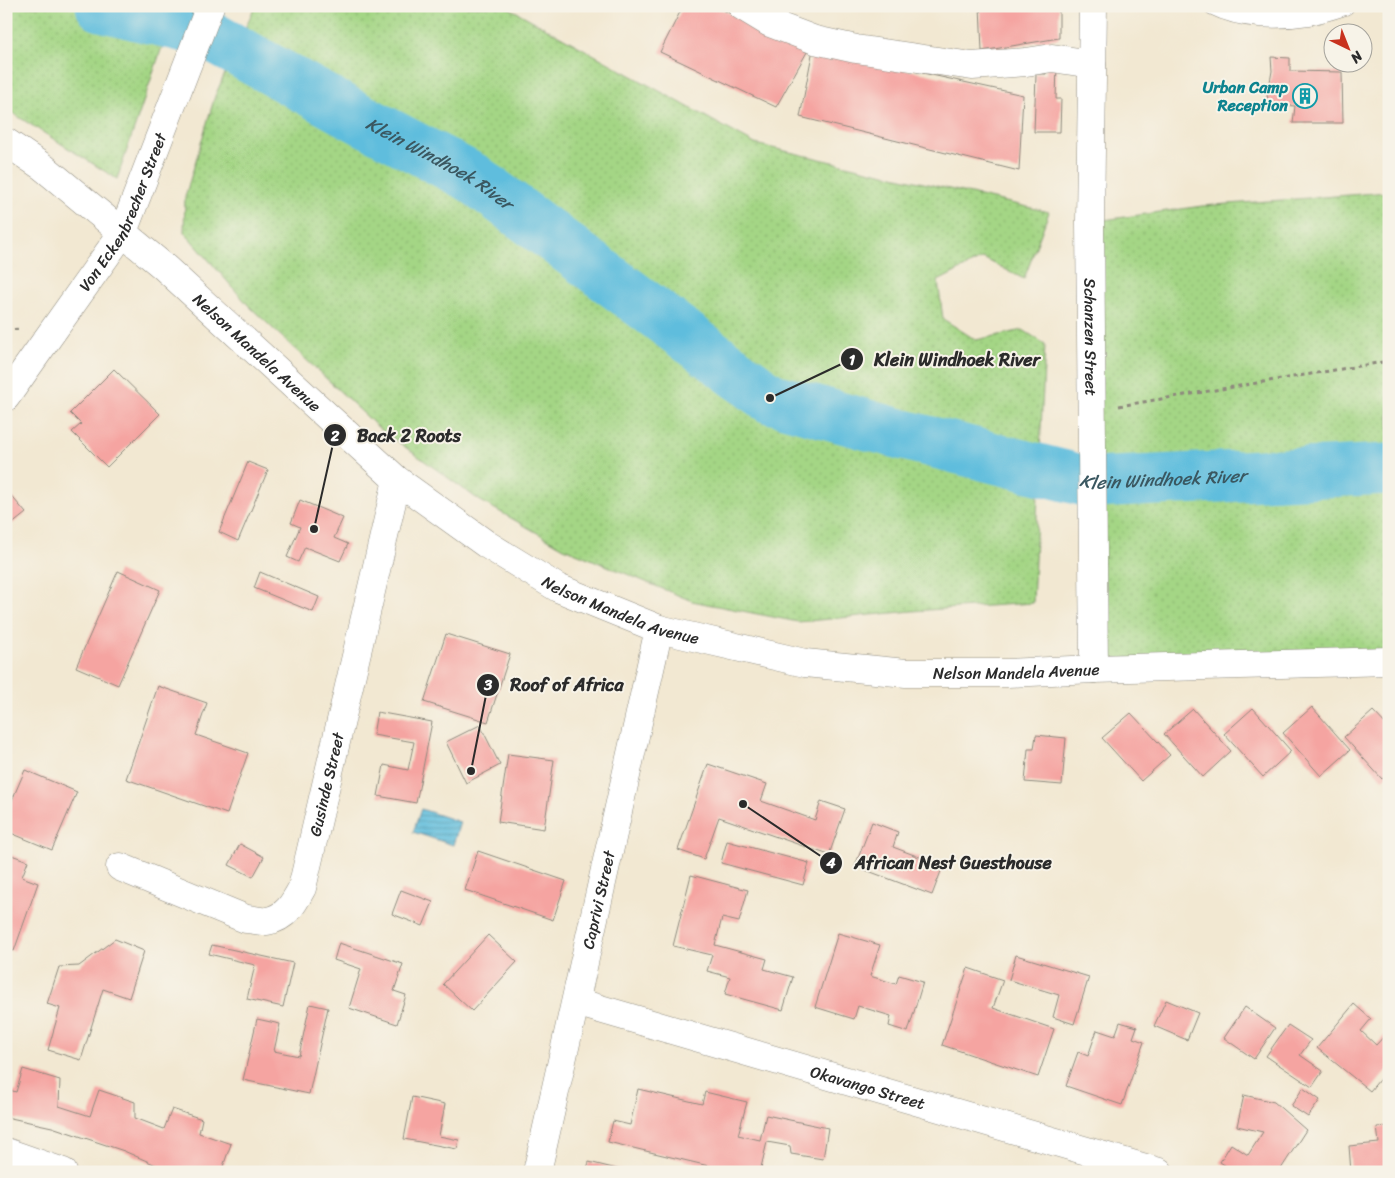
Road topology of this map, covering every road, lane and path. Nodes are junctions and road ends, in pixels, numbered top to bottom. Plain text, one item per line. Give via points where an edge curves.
1 (742, 6) edge
2 (1093, 6) edge
3 (1212, 6) edge
4 (1345, 6) edge
5 (209, 9) edge
6 (1092, 64) junction
7 (6, 142) edge
8 (123, 232) junction
9 (1389, 360) edge
10 (6, 397) edge
11 (1092, 411) junction
12 (397, 480) junction
13 (659, 629) junction
14 (1389, 661) edge
15 (1094, 668) junction
16 (120, 867) dead end
17 (576, 1002) junction
18 (6, 1152) edge
19 (63, 1172) edge
20 (537, 1172) edge
21 (1159, 1172) edge

1 - 6 street via 770,23 815,40 856,49 972,66 1052,58
2 - 6 street, Schanzen Street
3 - 4 lane via 1253,18 1282,18 1308,16
5 - 8 street, Von Eckenbrecher Street
6 - 11 street, Schanzen Street
7 - 8 street, Nelson Mandela Avenue via 44,167
8 - 10 street, Von Eckenbrecher Street
8 - 12 street, Nelson Mandela Avenue
9 - 11 path
11 - 15 street, Schanzen Street
12 - 13 street, Nelson Mandela Avenue via 486,544 558,588
12 - 16 street, Gusinde Street via 302,888 291,907 267,921 246,919
13 - 15 street, Nelson Mandela Avenue via 804,663 906,673 1006,673
13 - 17 street, Caprivi Street
14 - 15 street, Nelson Mandela Avenue
17 - 20 street, Caprivi Street
17 - 21 street, Okavango Street
18 - 19 street

